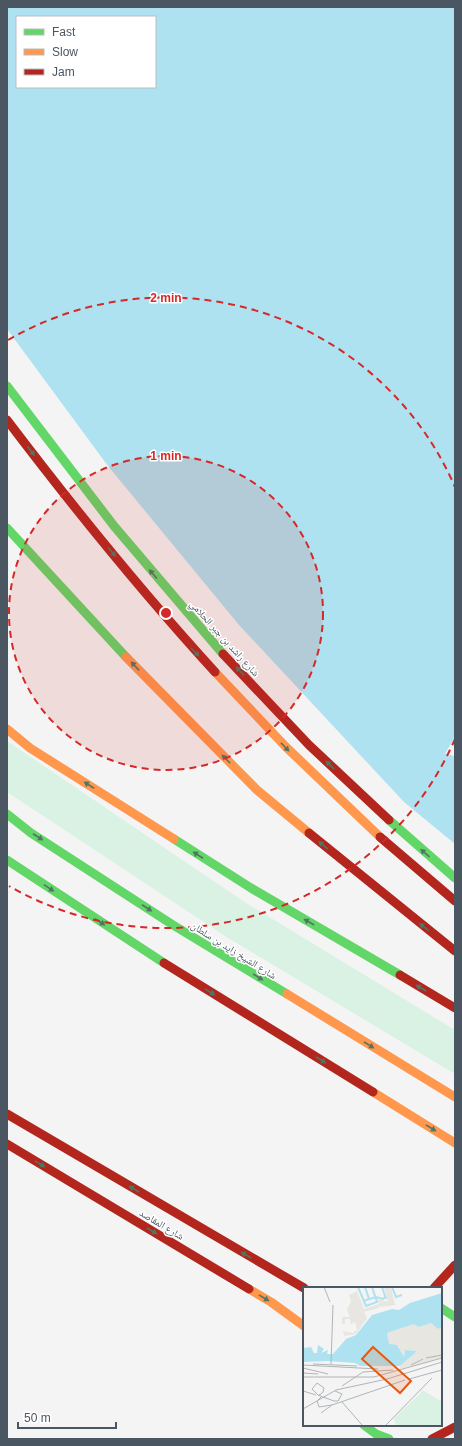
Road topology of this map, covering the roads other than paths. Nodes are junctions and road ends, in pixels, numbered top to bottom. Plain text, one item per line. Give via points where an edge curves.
1 (7, 386) edge
2 (7, 420) edge
3 (7, 528) edge
4 (7, 725) edge
5 (7, 730) edge
6 (30, 748) junction
7 (7, 814) edge
8 (7, 860) edge
9 (455, 878) edge
10 (455, 901) edge
11 (455, 951) edge
12 (455, 1008) edge
13 (455, 1097) edge
14 (7, 1114) edge
15 (455, 1143) edge
16 (7, 1144) edge
17 (455, 1265) edge
18 (303, 1287) edge
19 (435, 1287) edge
20 (442, 1309) edge
21 (455, 1317) edge
22 (303, 1325) edge
23 (365, 1426) edge
24 (455, 1427) edge
25 (451, 1433) edge
26 (389, 1439) edge
27 (432, 1439) edge

9 -> 1 main road, شارع راشد بن جبر الحلامي via 397,828 309,745 204,634 94,501
2 -> 10 main road via 77,510 190,646 296,759 390,848
11 -> 3 main road via 257,790 140,672
4 - 6 main road
5 - 6 main road
12 -> 6 main road via 251,888
7 -> 13 main road, شارع الشيخ زايد بن سلطان via 31,833 173,925
8 -> 15 main road via 166,965
18 -> 14 main road, شارع المقاصد
16 -> 22 main road, شارع المقاصد via 271,1302
17 - 19 main road
20 - 21 main road
23 - 26 main road
24 - 25 main road
25 - 27 main road

